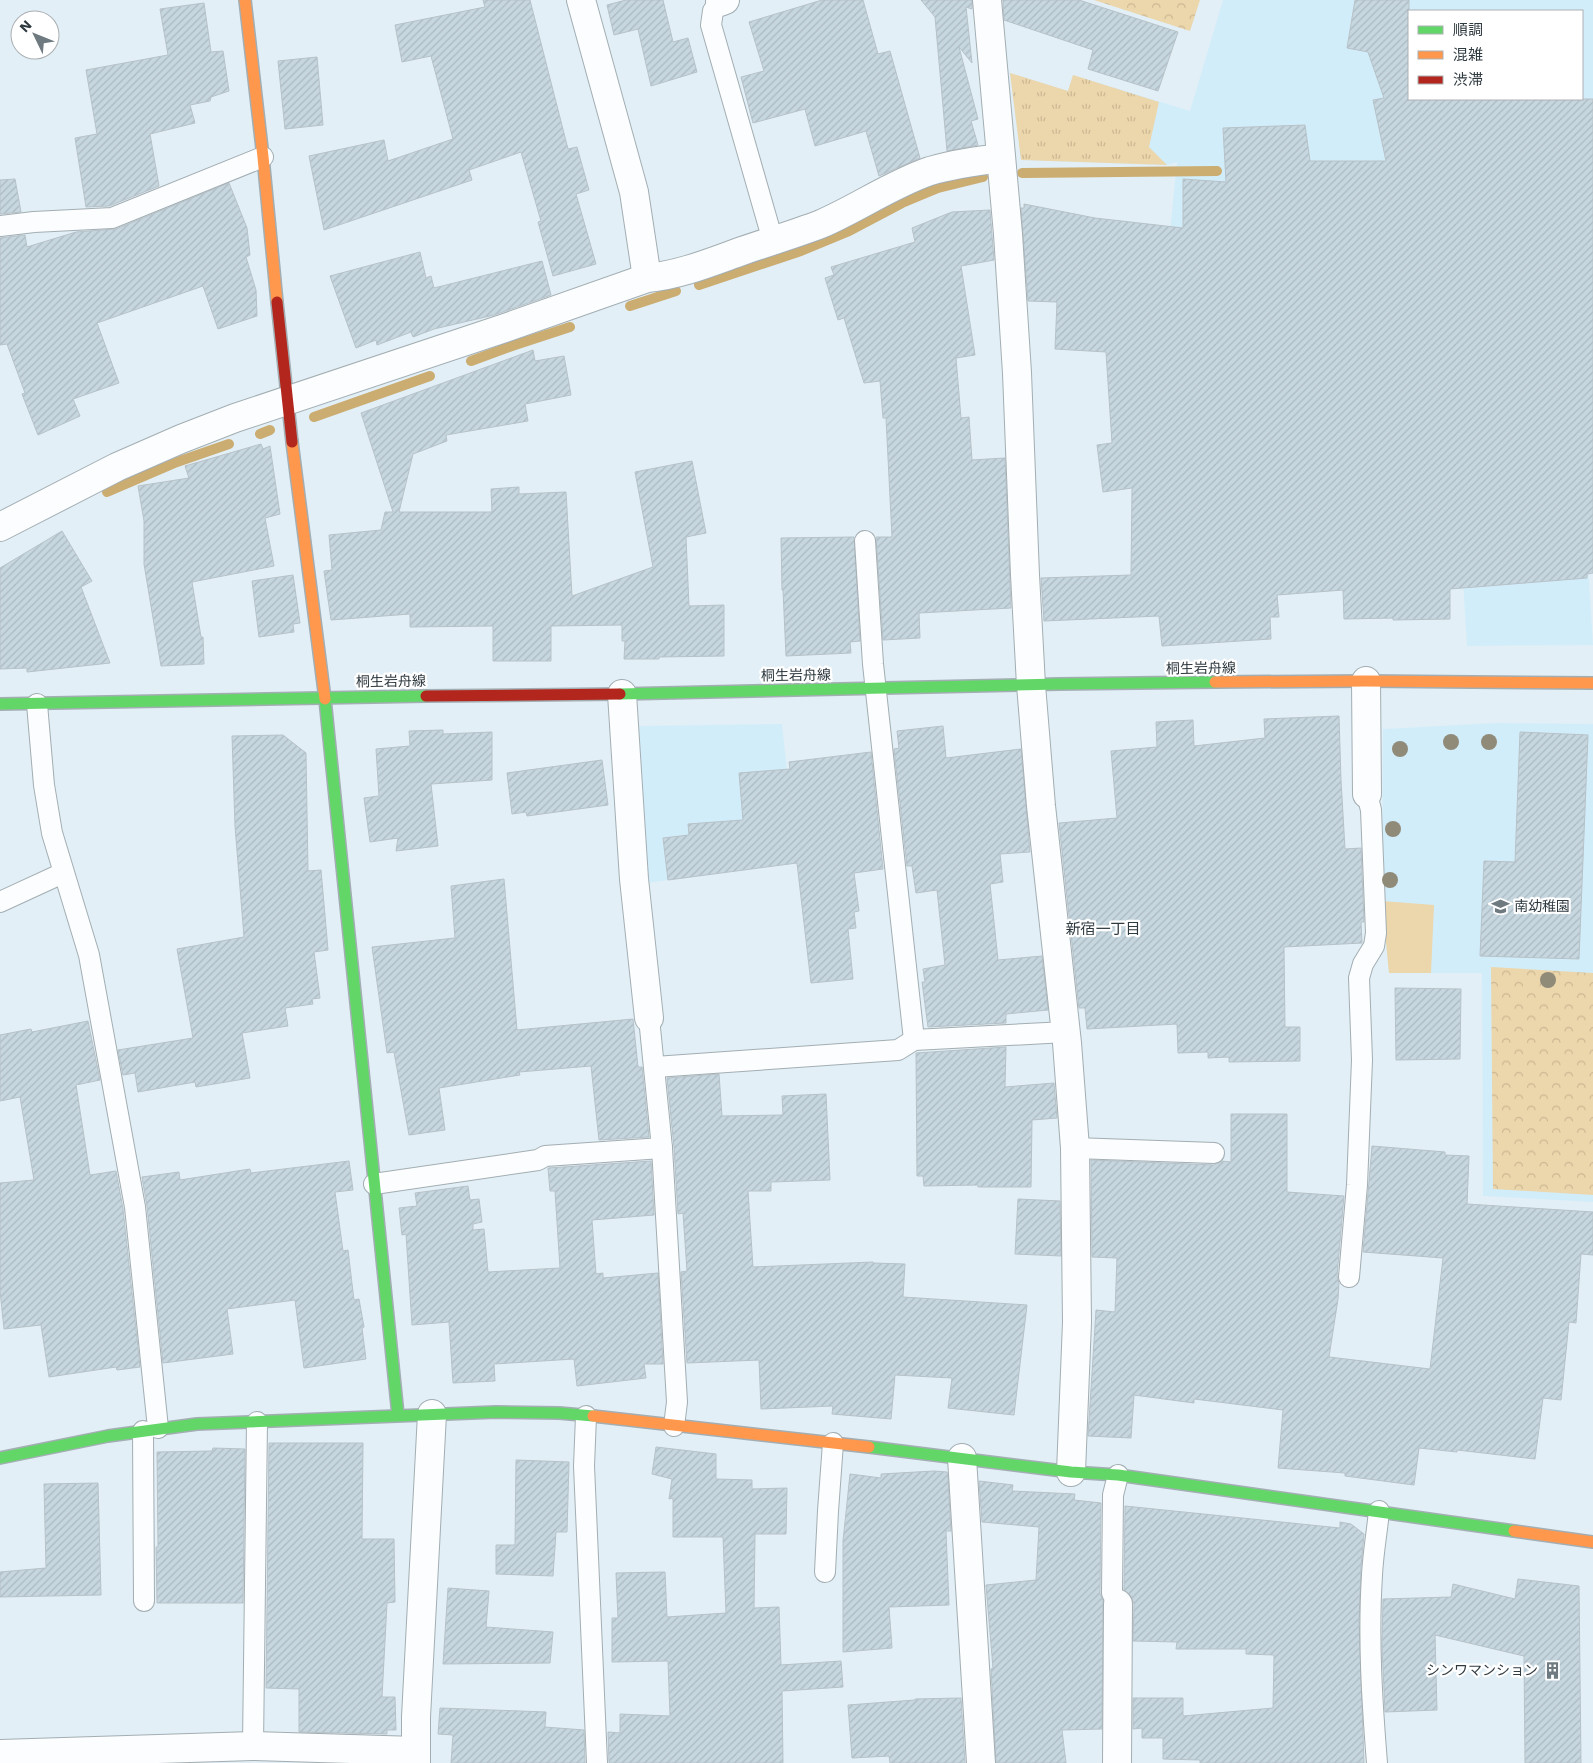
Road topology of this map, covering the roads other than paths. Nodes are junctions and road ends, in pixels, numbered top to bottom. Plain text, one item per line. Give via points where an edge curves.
1 (245, 0) edge
2 (581, 0) edge
3 (987, 0) edge
4 (722, 1) edge
5 (263, 157) junction
6 (1001, 158) junction
7 (0, 226) edge
8 (773, 241) junction
9 (647, 278) junction
10 (286, 400) junction
11 (0, 526) edge
12 (865, 541) dead end
13 (1366, 681) junction
14 (1593, 683) edge
15 (1031, 685) junction
16 (877, 688) junction
17 (622, 694) junction
18 (325, 698) junction
19 (0, 704) edge
20 (37, 704) junction
21 (1367, 794) joint
22 (62, 873) junction
23 (0, 902) edge
24 (649, 1018) joint
25 (1066, 1032) junction
26 (914, 1040) junction
27 (654, 1067) junction
28 (662, 1148) junction
29 (1075, 1148) junction
30 (1214, 1153) dead end
31 (374, 1184) junction
32 (1349, 1277) dead end
33 (432, 1414) junction
34 (398, 1415) junction
35 (586, 1416) junction
36 (257, 1422) junction
37 (674, 1426) junction
38 (150, 1430) junction
39 (834, 1443) junction
40 (0, 1458) edge
41 (962, 1458) junction
42 (1071, 1472) junction
43 (1118, 1475) junction
44 (1379, 1511) junction
45 (1593, 1542) edge
46 (825, 1572) dead end
47 (144, 1600) dead end
48 (1118, 1604) joint
49 (253, 1746) junction
50 (0, 1754) edge
51 (416, 1757) edge
52 (597, 1763) edge
53 (981, 1763) edge
54 (1117, 1763) edge
55 (1377, 1763) edge

1 - 5 street
2 - 9 street via 634,192
3 - 6 street
4 - 8 lane via 713,11 711,25
5 - 7 lane via 112,218
5 - 10 street
6 - 8 street via 929,172 821,224
6 - 15 street via 1017,373
8 - 9 street via 682,272
9 - 10 street
10 - 11 street via 117,467
10 - 18 street
12 - 16 lane
13 - 14 street, 桐生岩舟線
13 - 15 street, 桐生岩舟線
13 - 21 street
15 - 16 street, 桐生岩舟線
15 - 25 street
16 - 17 street, 桐生岩舟線
16 - 26 lane
17 - 18 street, 桐生岩舟線
17 - 24 street via 634,879
18 - 20 street, 桐生岩舟線
18 - 31 street
19 - 20 street, 桐生岩舟線
20 - 22 lane via 46,804
21 - 32 lane via 1371,810 1376,933 1374,946 1359,978 1362,1060
22 - 23 lane
22 - 38 lane via 89,955 135,1207 142,1270
24 - 27 lane
25 - 26 lane
25 - 29 street
26 - 27 lane via 898,1050
27 - 28 lane
28 - 31 lane via 545,1156 538,1160
28 - 37 lane via 677,1402
29 - 30 lane
29 - 42 street via 1077,1322
31 - 34 street
33 - 34 street
33 - 35 street via 496,1412
33 - 51 street
34 - 36 street
35 - 37 street
35 - 52 lane via 584,1466
36 - 38 street
36 - 49 lane
37 - 39 street
38 - 40 street
38 - 47 lane
39 - 41 street
39 - 46 lane
41 - 42 street
41 - 53 street
42 - 43 street
43 - 44 street
43 - 48 lane via 1113,1495 1112,1593
44 - 45 street
44 - 55 lane via 1371,1615
48 - 54 street
49 - 50 street
49 - 51 street

